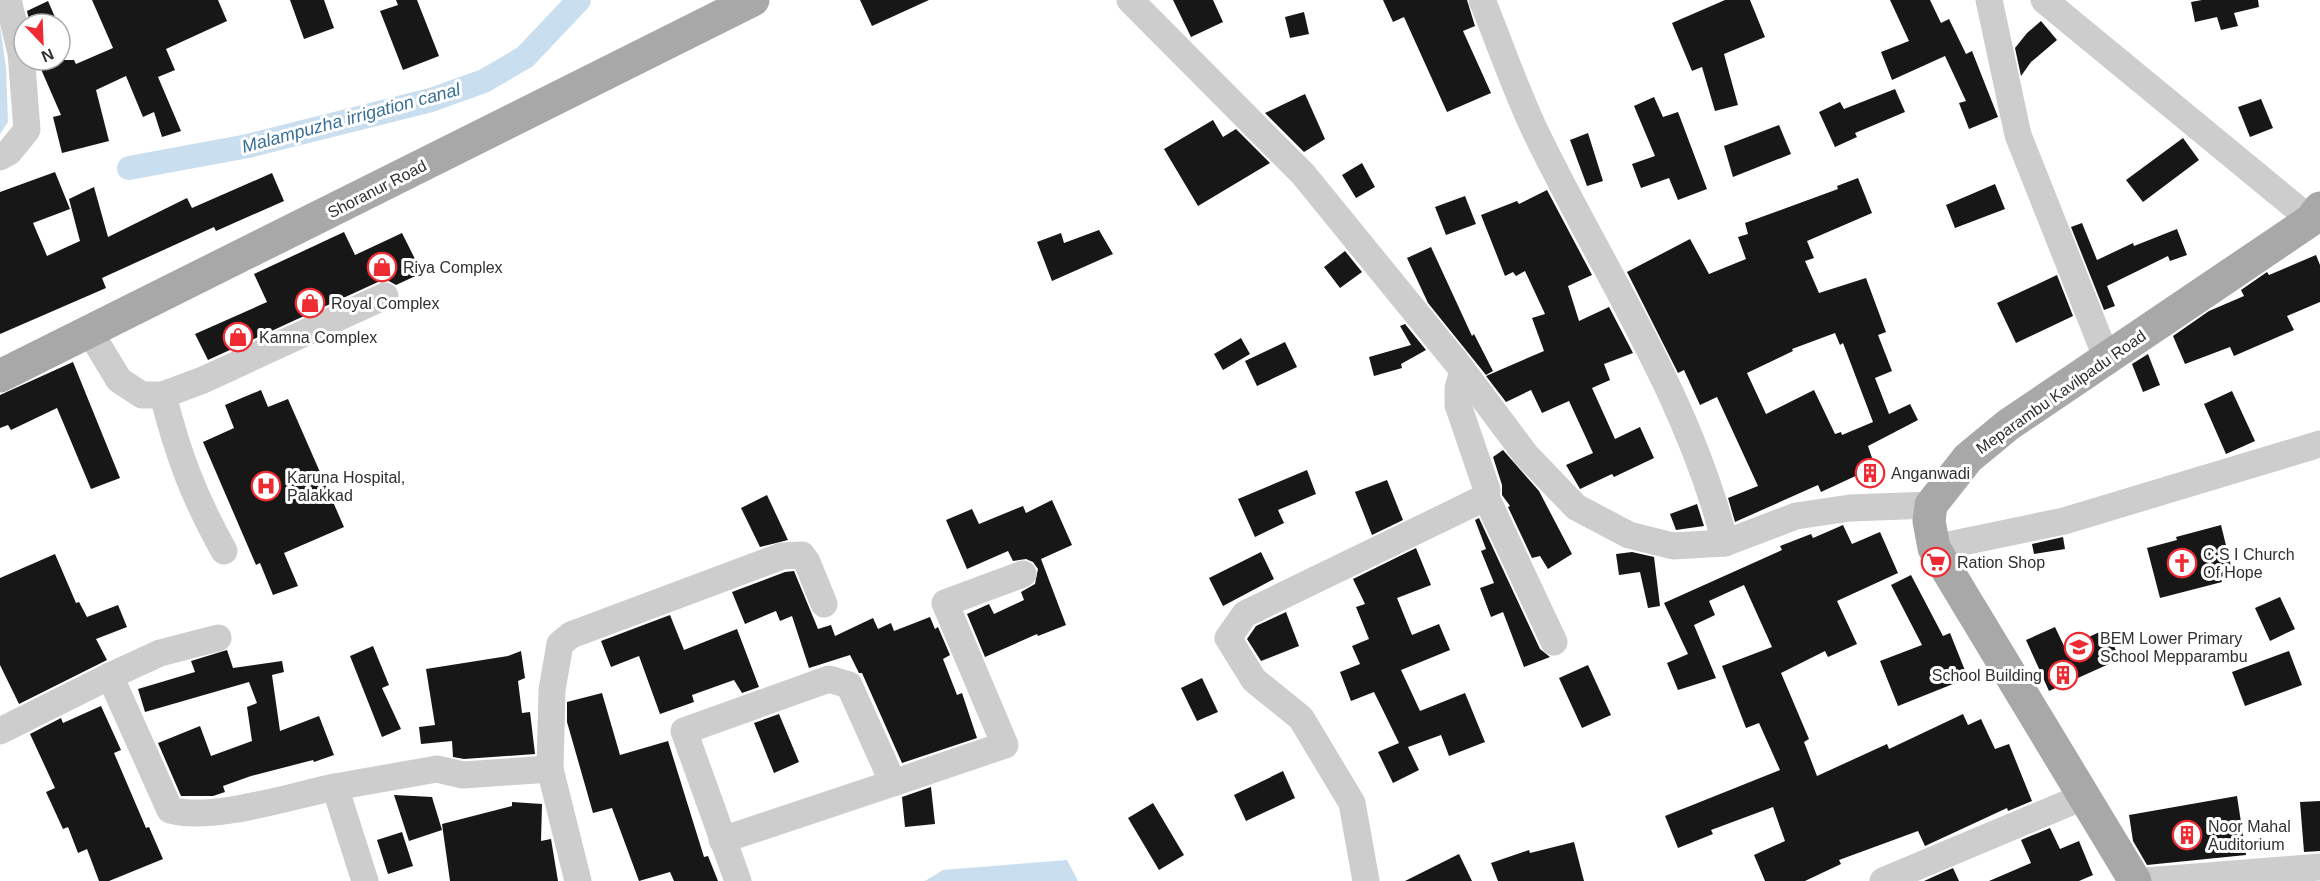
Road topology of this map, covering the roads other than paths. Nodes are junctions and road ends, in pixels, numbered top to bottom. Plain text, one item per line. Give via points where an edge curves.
1 (8, 0) edge
2 (753, 0) edge
3 (1130, 0) edge
4 (1482, 0) edge
5 (1989, 0) edge
6 (2044, 0) edge
7 (0, 157) edge
8 (2315, 214) edge
9 (385, 296) dead end
10 (90, 332) junction
11 (2107, 359) junction
12 (1463, 371) junction
13 (0, 376) edge
14 (163, 395) junction
15 (2320, 444) edge
16 (1486, 497) junction
17 (1931, 505) junction
18 (1725, 543) junction
19 (1934, 548) junction
20 (224, 551) dead end
21 (1023, 574) dead end
22 (824, 604) dead end
23 (218, 638) dead end
24 (1554, 642) dead end
25 (110, 676) junction
26 (0, 731) edge
27 (550, 769) junction
28 (894, 783) junction
29 (335, 787) junction
30 (2085, 796) junction
31 (722, 840) junction
32 (2320, 867) edge
33 (365, 881) edge
34 (578, 881) edge
35 (738, 881) edge
36 (1366, 881) edge
37 (1883, 881) edge
38 (2135, 881) edge
39 (2145, 881) edge

1 - 7 street via 21,53 27,130
2 - 10 main road, Shoranur Road
3 - 12 street via 1303,174
4 - 18 street via 1538,138 1651,349 1714,497
5 - 11 street via 2018,135
6 - 8 street
8 - 11 main road, Meparambu Kavilpadu Road
9 - 14 street
10 - 13 main road, Shoranur Road
10 - 14 street via 119,380 142,395
11 - 17 main road, Meparambu Kavilpadu Road via 1968,458
12 - 16 street via 1458,405
12 - 18 street via 1526,455 1576,507 1629,535 1673,546
14 - 20 street via 196,501
15 - 19 street via 2064,521
16 - 24 street
16 - 36 street via 1245,614 1228,638 1254,680 1301,718 1352,802
17 - 18 street via 1850,508 1796,516
17 - 19 main road via 1929,521
19 - 30 main road
21 - 28 street via 945,603 1005,745
22 - 27 street via 802,555 789,555 571,635 560,644 557,654
23 - 25 street via 160,653
25 - 26 street
25 - 29 street via 171,810 186,814 214,812
27 - 29 street via 463,775 437,769
27 - 34 street
28 - 31 street
28 - 31 street via 849,685 829,679 684,731
29 - 33 street
30 - 37 street
30 - 38 main road
31 - 35 street
32 - 39 street

